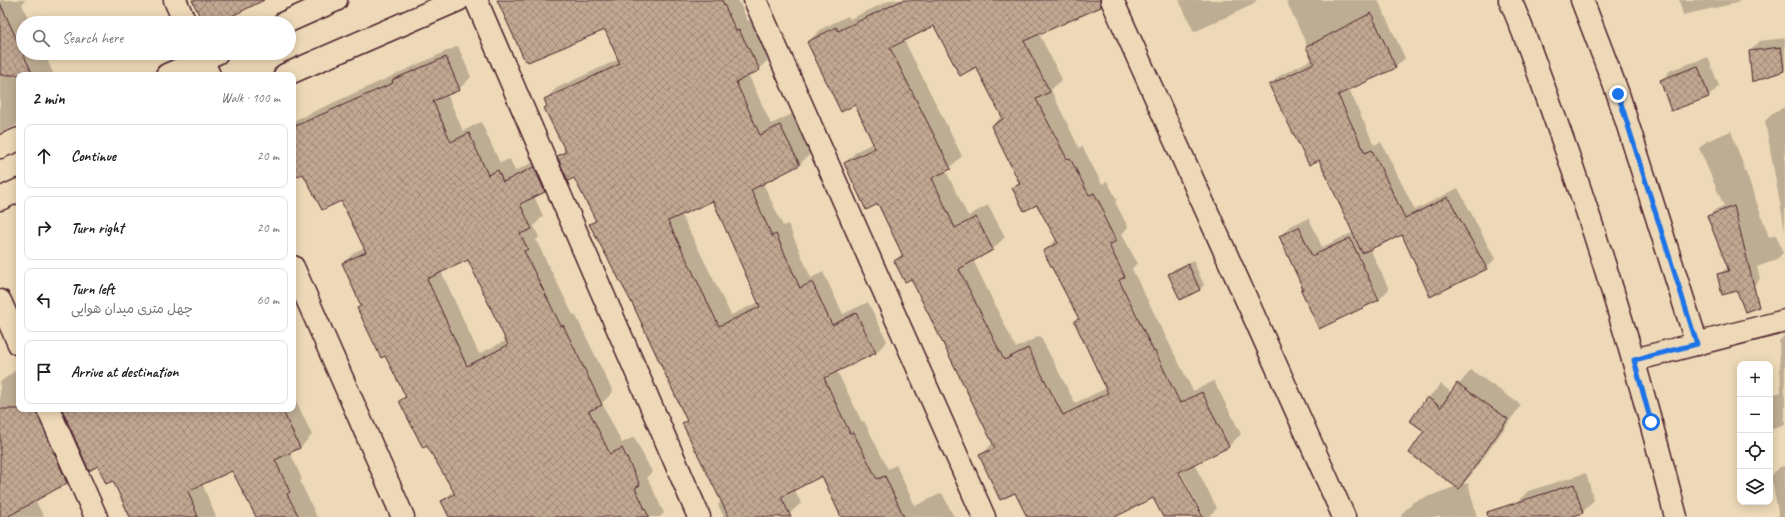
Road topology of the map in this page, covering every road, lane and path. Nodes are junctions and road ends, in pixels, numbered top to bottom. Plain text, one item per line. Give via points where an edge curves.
1 (175, 0) edge
2 (336, 0) edge
3 (458, 0) edge
4 (476, 0) edge
5 (755, 0) edge
6 (1112, 0) edge
7 (1510, 0) edge
8 (1582, 0) edge
9 (182, 16) edge
10 (296, 18) edge
11 (207, 60) edge
12 (175, 72) edge
13 (292, 72) edge
14 (16, 140) edge
15 (0, 147) edge
16 (16, 191) edge
17 (0, 199) edge
18 (296, 274) edge
19 (0, 302) edge
20 (1785, 321) edge
21 (16, 337) edge
22 (1697, 344) junction
23 (1634, 360) junction
24 (49, 412) edge
25 (96, 517) edge
26 (403, 517) edge
27 (699, 517) edge
28 (984, 517) edge
29 (1344, 517) edge
30 (1676, 517) edge

1 - 9 street
2 - 10 street
3 - 13 street
4 - 27 street
5 - 28 street
6 - 29 street
7 - 23 street via 1573,166
8 - 22 street via 1618,94
11 - 12 street
14 - 15 street
16 - 17 street
18 - 26 street
19 - 21 street
20 - 22 street
22 - 23 street
23 - 30 street
24 - 25 street

